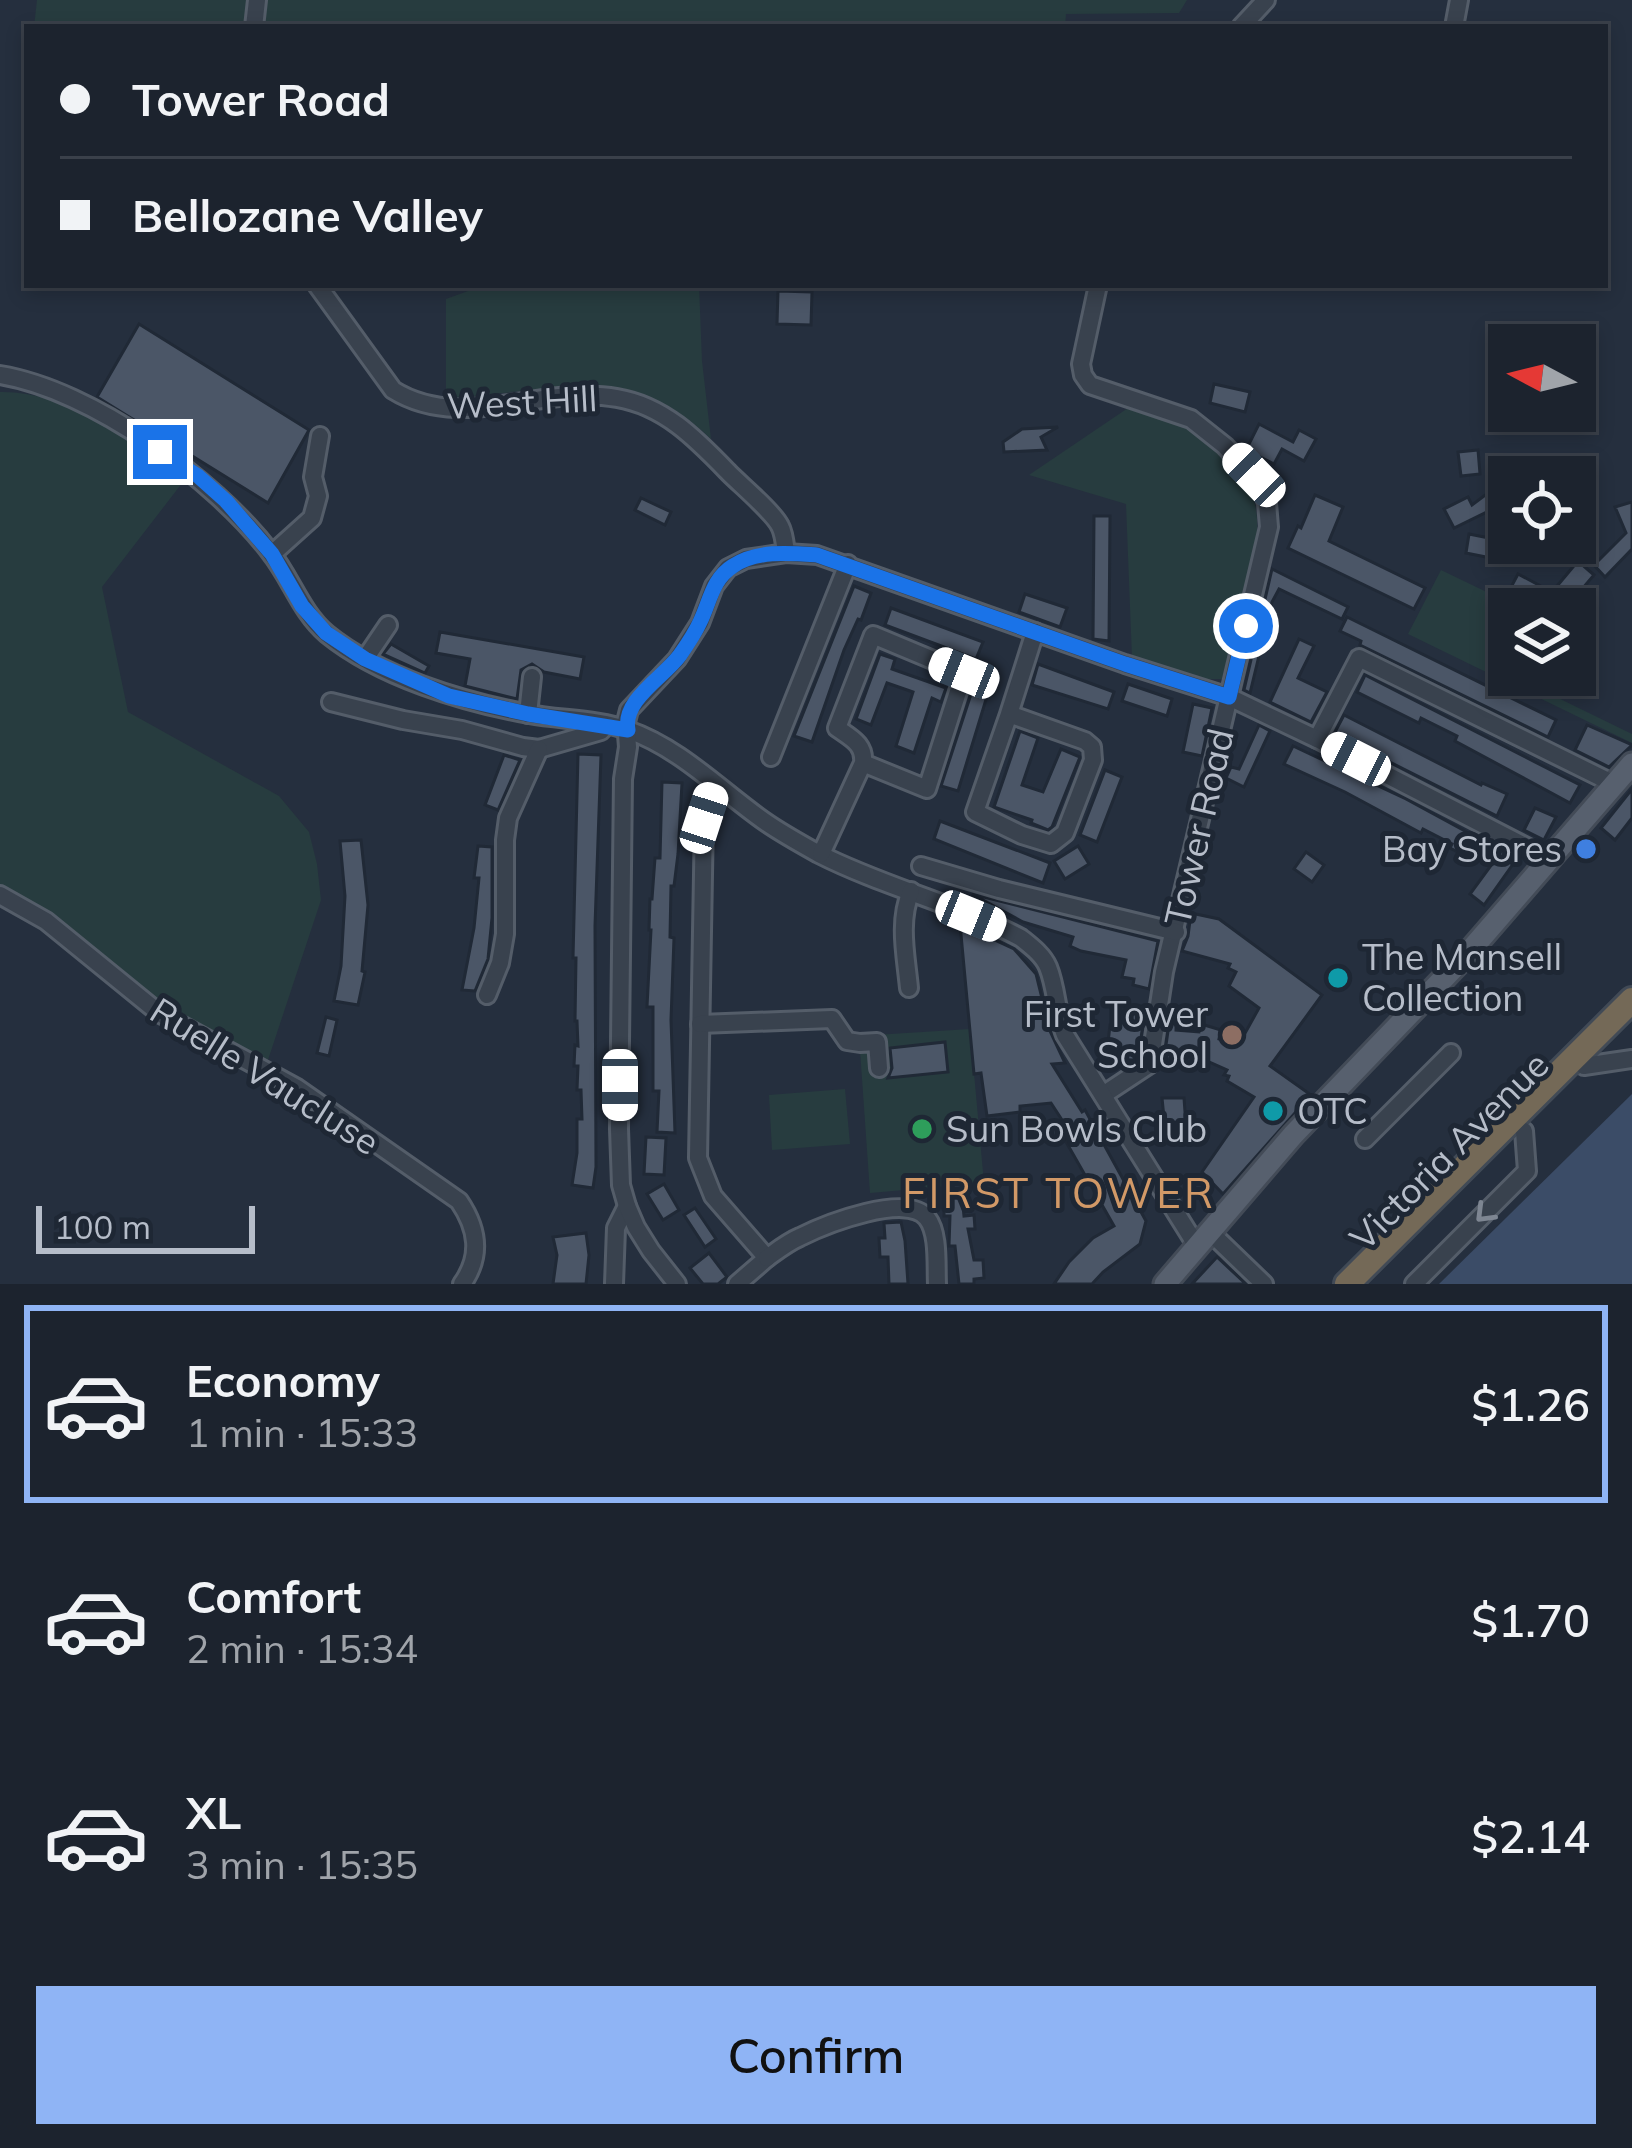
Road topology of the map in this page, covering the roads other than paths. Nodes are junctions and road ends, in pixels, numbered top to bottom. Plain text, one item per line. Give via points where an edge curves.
1 (1266, 0) edge
2 (1244, 24) edge
3 (319, 288) edge
4 (1097, 288) edge
5 (0, 375) edge
6 (320, 436) dead end
7 (786, 553) junction
8 (272, 554) junction
9 (848, 564) junction
10 (388, 625) dead end
11 (1035, 632) junction
12 (365, 659) junction
13 (532, 676) dead end
14 (1229, 697) junction
15 (331, 702) dead end
16 (528, 714) junction
17 (1009, 714) junction
18 (605, 725) junction
19 (628, 730) junction
20 (1317, 739) junction
21 (539, 749) junction
22 (771, 757) dead end
23 (862, 763) junction
24 (1632, 764) edge
25 (715, 784) junction
26 (1614, 784) junction
27 (820, 854) junction
28 (1550, 859) junction
29 (921, 866) dead end
30 (910, 891) junction
31 (0, 895) edge
32 (1176, 932) junction
33 (909, 988) dead end
34 (488, 995) dead end
35 (1632, 1000) edge
36 (1632, 1019) edge
37 (700, 1024) junction
38 (1451, 1053) dead end
39 (1632, 1059) edge
40 (1584, 1066) junction
41 (879, 1068) dead end
42 (1103, 1095) junction
43 (1524, 1131) junction
44 (1365, 1138) dead end
45 (627, 1206) junction
46 (1205, 1240) junction
47 (767, 1258) junction
48 (462, 1284) edge
49 (614, 1284) edge
50 (676, 1284) edge
51 (737, 1284) edge
52 (938, 1284) edge
53 (1165, 1284) edge
54 (1264, 1284) edge
55 (1347, 1284) edge
56 (1370, 1284) edge
57 (1414, 1284) edge

1 - 2 street
3 - 7 street, West Hill via 392,390 409,400 467,410 616,398 649,408 682,427 781,526
4 - 14 street, Tower Road via 1081,364 1090,385 1191,419 1254,475 1267,503 1269,527
5 - 8 street via 74,400 198,476
6 - 8 street via 312,518
7 - 9 street
7 - 19 street via 728,568 677,659 629,710
8 - 12 street via 302,606
9 - 11 street
9 - 22 street
10 - 12 street
11 - 14 street
11 - 17 street
12 - 16 street via 449,696
13 - 16 street
14 - 20 street
14 - 32 street, Tower Road
15 - 21 street
16 - 18 street
17 - 17 street via 975,812 1051,844 1065,833 1092,747
18 - 19 street
18 - 21 street
19 - 25 street
19 - 45 street via 619,1129
20 - 26 street via 1359,658
20 - 28 street
21 - 34 street via 508,818 505,934
23 - 23 street via 927,790 964,673 873,635 837,728 858,742
23 - 27 street
24 - 26 main road
25 - 27 street
25 - 37 street via 704,818
26 - 28 main road
27 - 30 street
28 - 46 main road
29 - 32 street
30 - 33 street via 903,929
30 - 42 street via 1006,930 1040,954 1065,1035
31 - 48 street, Ruelle Vaucluse via 46,921 159,1013 297,1088 459,1201 476,1238 476,1260
32 - 42 street, Tower Road via 1150,1064
35 - 55 highway, Victoria Avenue
36 - 40 highway, Victoria Avenue
37 - 41 street via 832,1018 847,1041 877,1042
37 - 47 street via 698,1158 713,1196
38 - 44 street
39 - 40 street
40 - 43 highway, Victoria Avenue
42 - 46 street
43 - 56 highway, Victoria Avenue
43 -> 57 street via 1527,1171
45 - 49 street via 616,1228
45 - 50 street
46 - 53 main road
46 - 54 street
47 - 51 street
47 - 52 street via 860,1214 913,1208 932,1226

